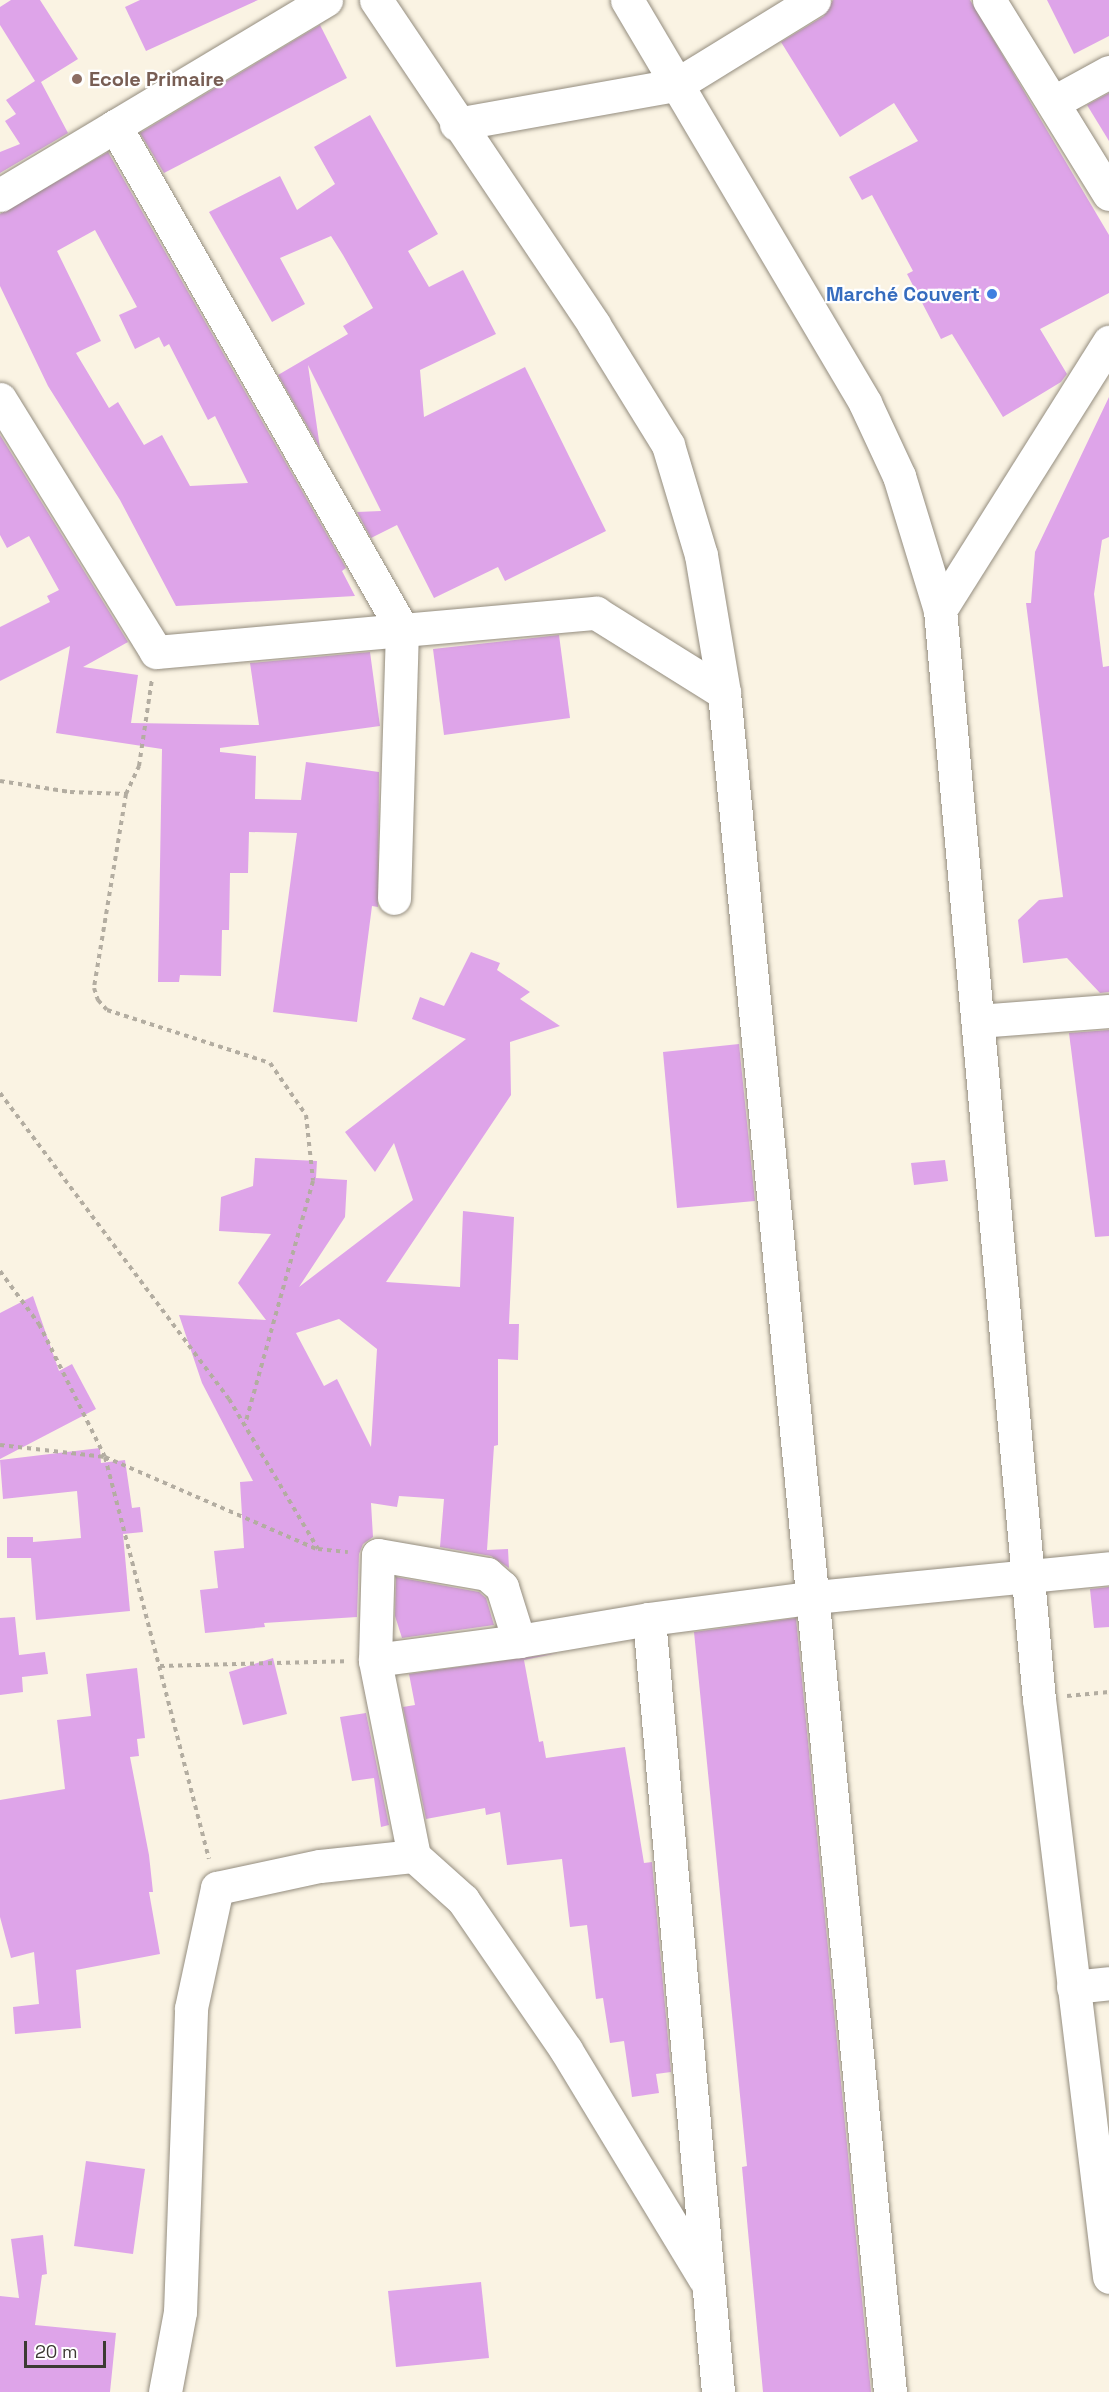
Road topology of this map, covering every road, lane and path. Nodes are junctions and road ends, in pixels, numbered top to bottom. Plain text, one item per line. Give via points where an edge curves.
1 (326, 0) edge
2 (376, 0) edge
3 (627, 0) edge
4 (814, 0) edge
5 (989, 0) edge
6 (1109, 72) edge
7 (676, 85) junction
8 (1054, 102) junction
9 (456, 124) junction
10 (115, 126) junction
11 (1109, 194) edge
12 (0, 195) edge
13 (1109, 342) edge
14 (0, 399) edge
15 (940, 610) junction
16 (402, 629) junction
17 (156, 652) junction
18 (724, 693) junction
19 (0, 780) edge
20 (126, 794) junction
21 (394, 898) dead end
22 (1109, 1011) edge
23 (978, 1021) junction
24 (0, 1093) edge
25 (0, 1271) edge
26 (245, 1425) junction
27 (0, 1445) edge
28 (105, 1457) junction
29 (318, 1549) junction
30 (378, 1555) junction
31 (1109, 1568) edge
32 (1029, 1577) junction
33 (815, 1597) junction
34 (649, 1619) junction
35 (519, 1641) junction
36 (375, 1660) junction
37 (160, 1666) junction
38 (1109, 1692) edge
39 (1040, 1699) junction
40 (414, 1856) junction
41 (217, 1888) junction
42 (1109, 1983) edge
43 (1073, 1987) junction
44 (1109, 2277) edge
45 (708, 2284) junction
46 (165, 2392) edge
47 (718, 2392) edge
48 (890, 2392) edge

1 - 10 street
2 - 9 street
3 - 7 street
4 - 7 street
5 - 8 street
6 - 8 street
7 - 9 street
7 - 15 street via 731,170 865,403 898,476
8 - 11 street
9 - 18 street via 594,325 668,445 701,555
10 - 12 street
10 - 16 street
13 - 15 street
14 - 17 street
15 - 23 street
16 - 17 street
16 - 18 street via 596,613
16 - 21 street
17 - 20 path via 140,766
18 - 33 street
19 - 20 path via 70,792
20 - 26 path via 94,988 98,1000 107,1010 270,1063 306,1115 313,1181
22 - 23 street
23 - 32 street
24 - 26 path
25 - 28 path via 39,1324
26 - 29 path
27 - 28 path
28 - 29 path
28 - 37 path
29 - 30 path
30 - 35 street via 487,1574 502,1587
30 - 36 street
31 - 32 street
32 - 33 street
32 - 39 street
33 - 34 street
33 - 48 street
34 - 35 street
34 - 45 street
35 - 36 street
36 - 37 path
36 - 40 street
37 - 41 path
38 - 39 path
39 - 43 street
40 - 41 street via 320,1866
40 - 45 street via 463,1900 516,1972
41 - 46 street via 190,2008 180,2312
42 - 43 street
43 - 44 street
45 - 47 street

